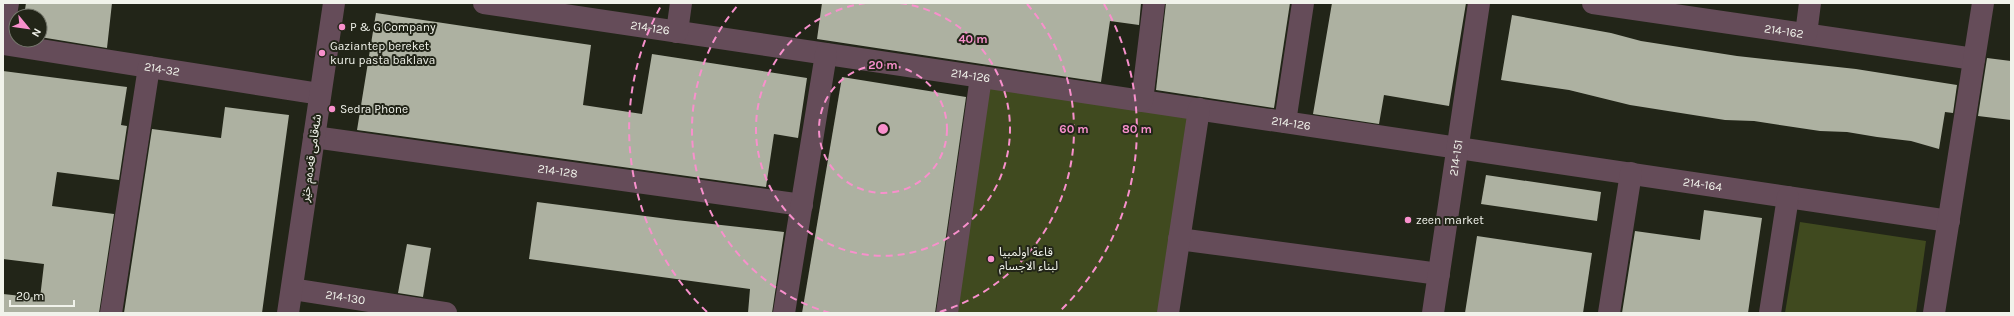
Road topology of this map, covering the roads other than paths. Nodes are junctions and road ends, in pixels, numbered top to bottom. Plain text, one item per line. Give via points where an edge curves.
1 (8, 3) edge
2 (334, 3) edge
3 (484, 3) edge
4 (681, 3) edge
5 (1154, 3) edge
6 (1303, 3) edge
7 (1479, 3) edge
8 (1593, 3) edge
9 (1810, 3) edge
10 (1983, 3) edge
11 (520, 6) edge
12 (1654, 7) edge
13 (676, 32) junction
14 (3, 33) edge
15 (1806, 34) junction
16 (3, 44) edge
17 (826, 54) junction
18 (1974, 59) junction
19 (150, 67) junction
20 (982, 77) junction
21 (320, 94) junction
22 (1142, 101) junction
23 (1199, 109) junction
24 (1285, 122) junction
25 (314, 137) junction
26 (1457, 148) junction
27 (1631, 173) junction
28 (1788, 197) junction
29 (802, 205) junction
30 (1949, 221) junction
31 (1179, 239) junction
32 (1439, 274) junction
33 (292, 289) junction
34 (111, 313) edge
35 (288, 313) edge
36 (446, 313) edge
37 (784, 313) edge
38 (947, 313) edge
39 (1168, 313) edge
40 (1433, 313) edge
41 (1608, 313) edge
42 (1770, 313) edge
43 (1934, 313) edge

1 - 14 street
2 - 21 street, شەقامی قەدەم خێر
3 - 11 street, 214-126
4 - 13 street
5 - 22 street
6 - 24 street
7 - 26 street, 214-151
8 - 12 street, 214-162
9 - 15 street
10 - 18 street
11 - 13 street, 214-126
12 - 15 street, 214-162
13 - 17 street, 214-126
15 - 18 street, 214-162
16 - 19 street, 214-32
17 - 20 street, 214-126
17 - 29 street
18 - 30 street
19 - 21 street, 214-32
19 - 34 street
20 - 22 street, 214-126
20 - 38 street
21 - 25 street, شەقامی قەدەم خێر
22 - 23 street, 214-126
23 - 24 street, 214-126
23 - 31 street
24 - 26 street, 214-126
25 - 29 street, 214-128
25 - 33 street, شەقامی قەدەم خێر
26 - 27 street, 214-164
26 - 32 street, 214-151
27 - 28 street, 214-164
27 - 41 street
28 - 30 street, 214-164
28 - 42 street
29 - 37 street
30 - 43 street
31 - 32 street
31 - 39 street
32 - 40 street, 214-151
33 - 35 street, شەقامی قەدەم خێر
33 - 36 street, 214-130

